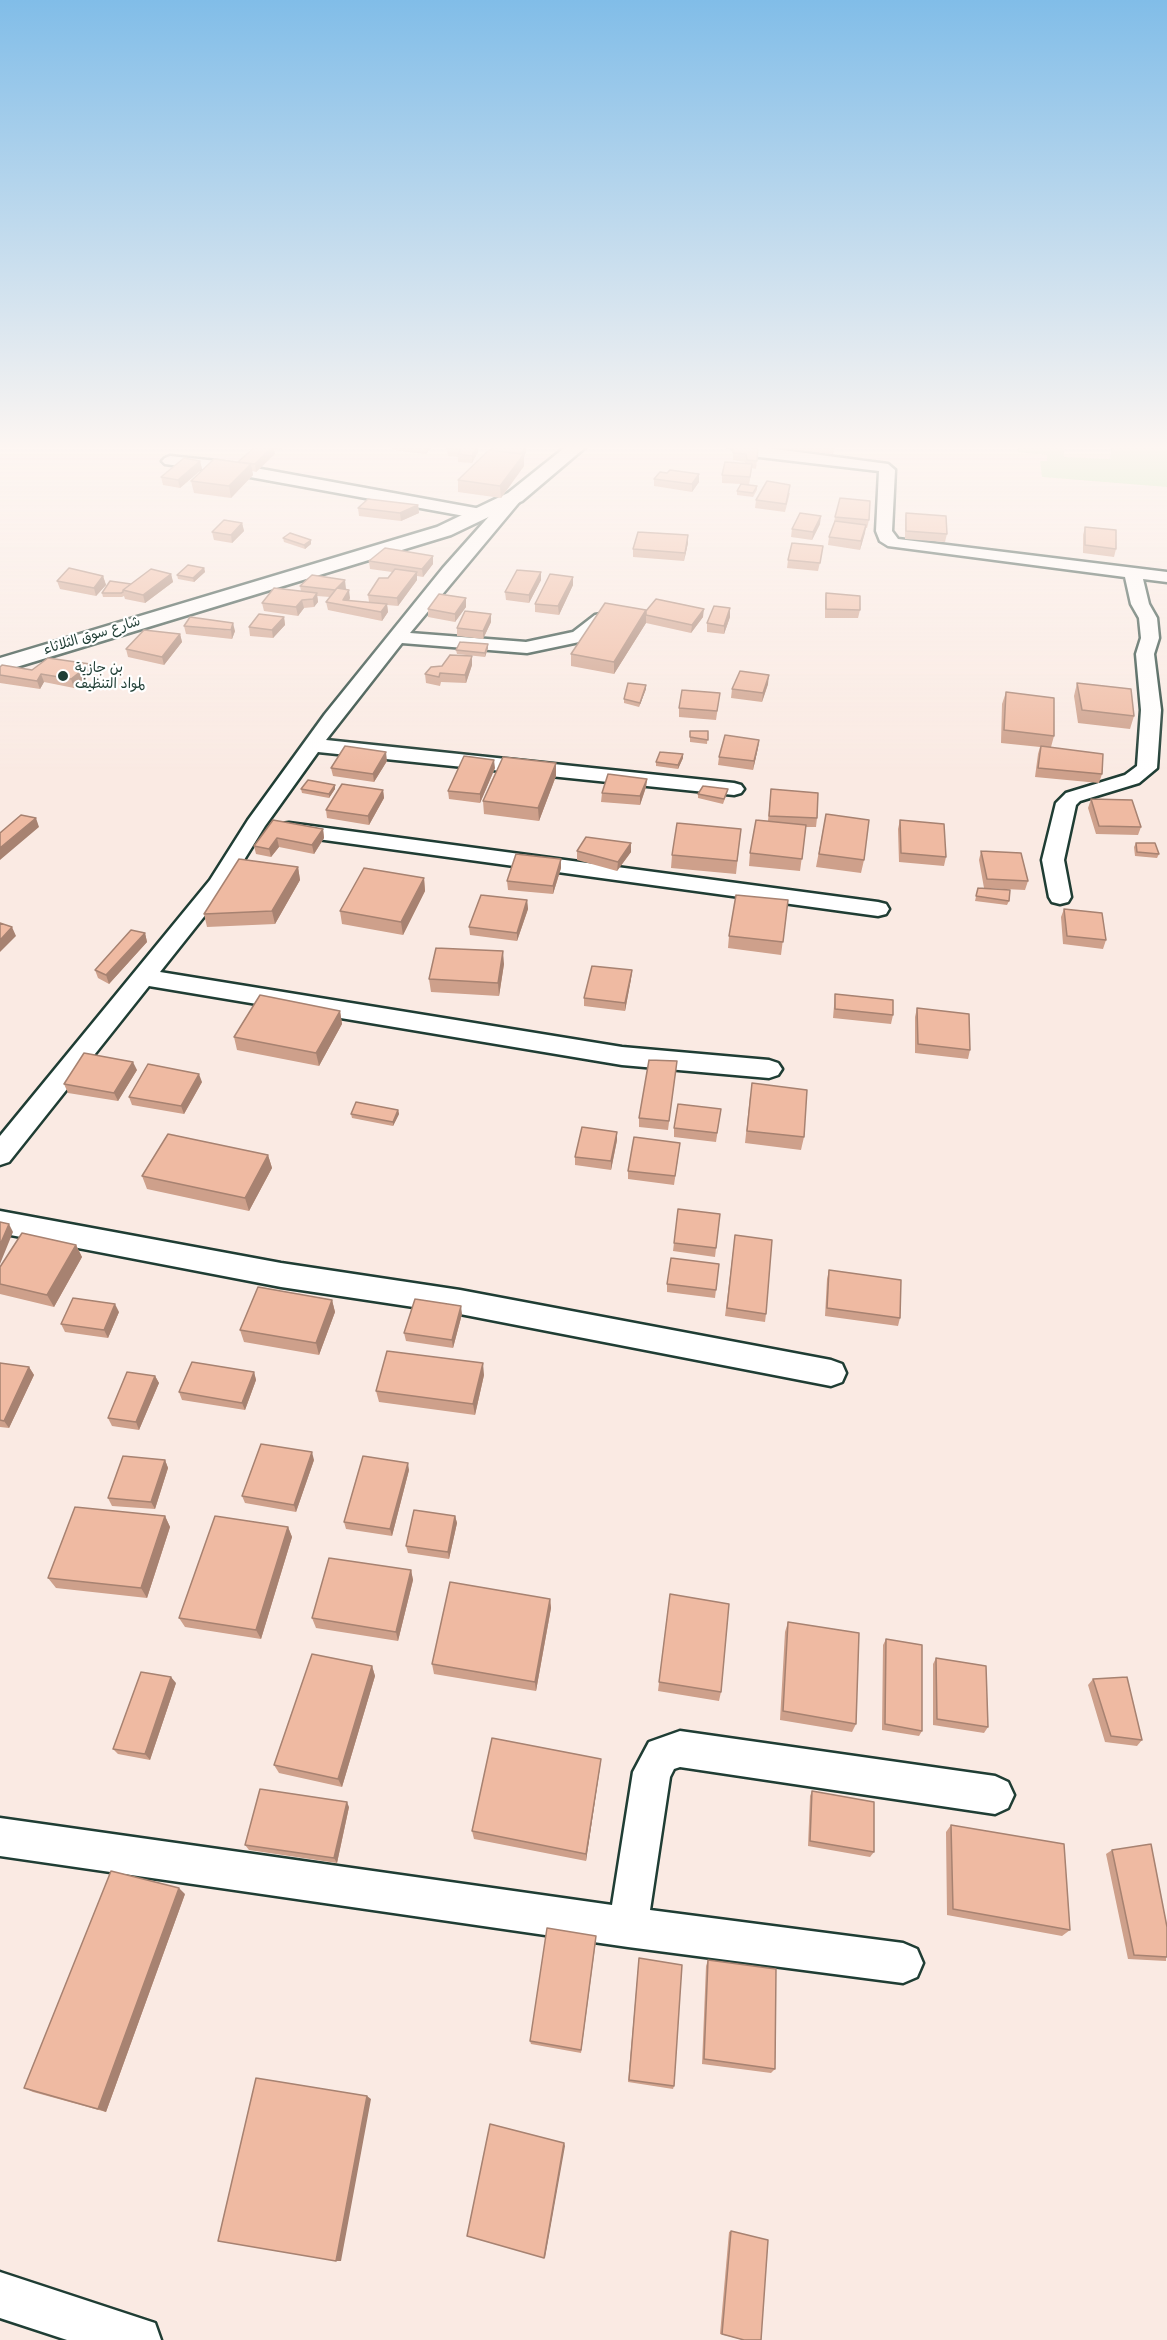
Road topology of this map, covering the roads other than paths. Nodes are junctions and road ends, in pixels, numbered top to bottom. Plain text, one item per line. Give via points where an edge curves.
1 (372, 554) edge
2 (467, 554) edge
3 (980, 554) edge
4 (1133, 574) junction
5 (1167, 577) edge
6 (602, 619) edge
7 (397, 637) junction
8 (0, 665) edge
9 (1159, 721) edge
10 (312, 745) junction
11 (734, 789) dead end
12 (255, 825) junction
13 (1060, 897) dead end
14 (878, 909) dead end
15 (144, 977) junction
16 (768, 1069) dead end
17 (0, 1155) edge
18 (0, 1222) edge
19 (831, 1373) dead end
20 (995, 1795) dead end
21 (0, 1837) edge
22 (628, 1927) junction
23 (903, 1963) dead end
24 (0, 2295) edge
25 (138, 2340) edge

1 - 8 street, شارع سوق الثلاثاء
2 - 7 street
3 - 4 street
4 - 5 street
4 - 9 street via 1140,604 1148,618 1150,638 1146,654
6 - 7 street via 578,637 526,648
7 - 10 street
9 - 13 street via 1143,773 1073,797 1066,803 1053,860
10 - 11 street
10 - 12 street
12 - 14 street
12 - 15 street via 218,884
15 - 16 street via 593,1052
15 - 17 street
18 - 19 street via 281,1275 472,1304
20 - 22 street via 680,1749 662,1755 652,1772
21 - 22 street
22 - 23 street
24 - 25 street

